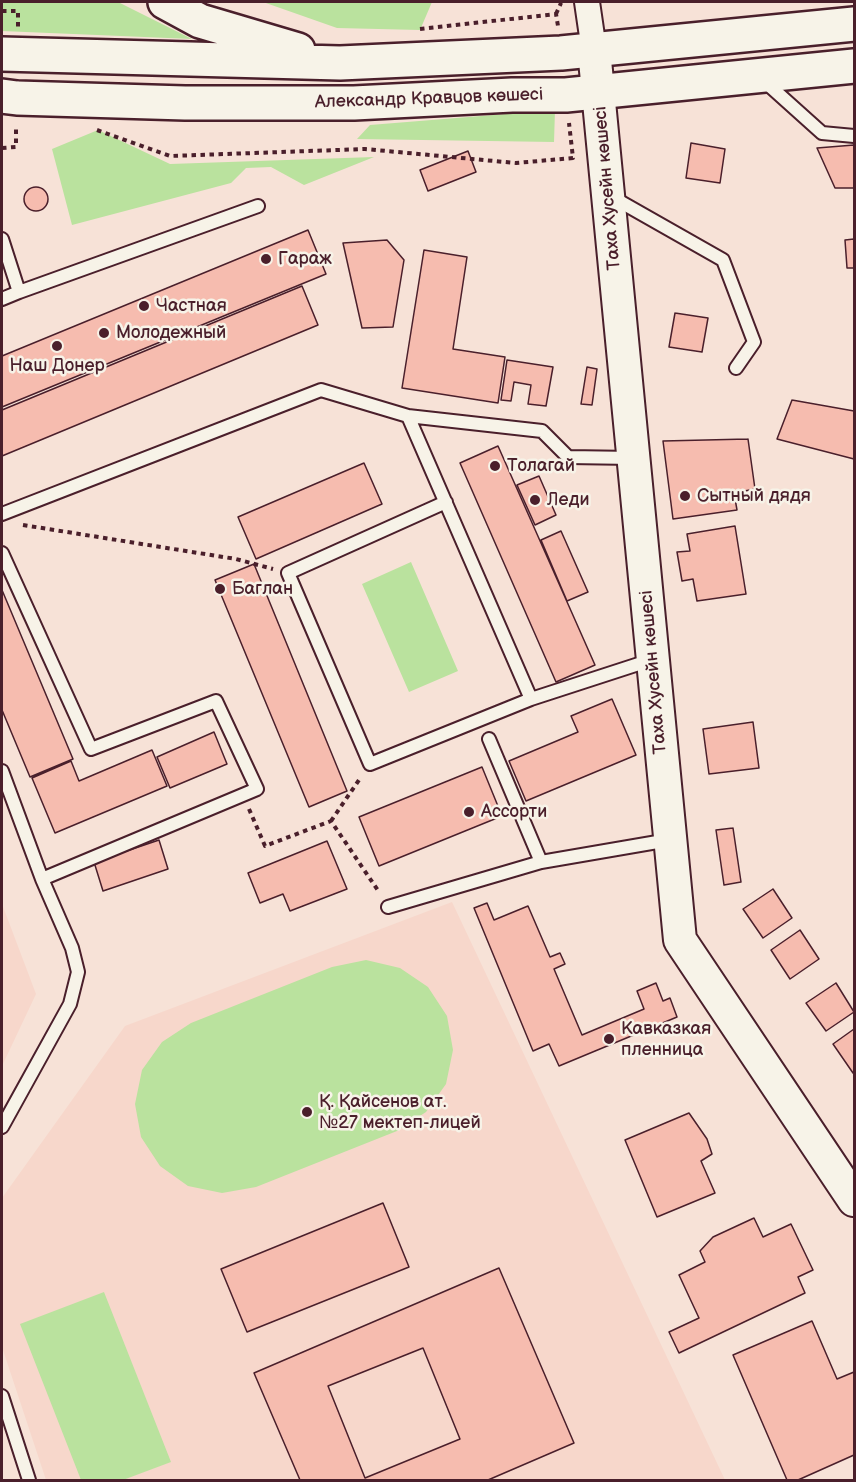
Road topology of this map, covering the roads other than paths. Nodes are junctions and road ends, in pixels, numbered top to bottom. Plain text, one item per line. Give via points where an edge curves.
1 (165, 2) edge
2 (587, 2) edge
3 (855, 24) edge
4 (10, 43) edge
5 (594, 50) junction
6 (340, 63) junction
7 (855, 66) edge
8 (757, 76) junction
9 (599, 92) junction
10 (9, 106) edge
11 (855, 136) edge
12 (608, 195) junction
13 (258, 206) dead end
14 (2, 239) edge
15 (19, 292) junction
16 (2, 299) edge
17 (736, 368) dead end
18 (408, 416) junction
19 (634, 458) junction
20 (446, 502) junction
21 (2, 514) edge
22 (2, 553) edge
23 (653, 660) junction
24 (531, 699) junction
25 (489, 739) dead end
26 (2, 771) edge
27 (670, 840) junction
28 (541, 862) junction
29 (42, 879) junction
30 (388, 907) road end
31 (2, 1127) edge
32 (855, 1200) edge
33 (2, 1396) edge
34 (29, 1480) edge

1 - 6 main road via 200,21
2 - 5 street
3 - 5 main road
4 - 6 main road
5 - 6 main road
5 - 9 street, Таха Хусейн көшесі
7 - 8 main road, Александр Кравцов көшесі
8 - 9 main road, Александр Кравцов көшесі
8 - 11 lane via 822,133
9 - 10 main road, Александр Кравцов көшесі via 354,103 17,98
9 - 12 street, Таха Хусейн көшесі
12 - 17 lane via 723,260 754,342
12 - 19 street, Таха Хусейн көшесі
13 - 15 lane
14 - 15 lane
15 - 16 lane
18 - 19 lane via 542,431 568,457
18 - 20 lane
18 - 21 lane via 321,390
19 - 23 street, Таха Хусейн көшесі
20 - 24 lane
20 - 24 lane via 288,573 370,764
22 - 29 lane via 91,749 216,701 257,789
23 - 24 lane
23 - 27 street, Таха Хусейн көшесі
25 - 28 lane
26 - 29 lane
27 - 28 lane
27 - 32 street, Таха Хусейн көшесі via 680,940
28 - 30 lane
29 - 31 lane via 72,948 78,972 70,1004
33 - 34 lane

